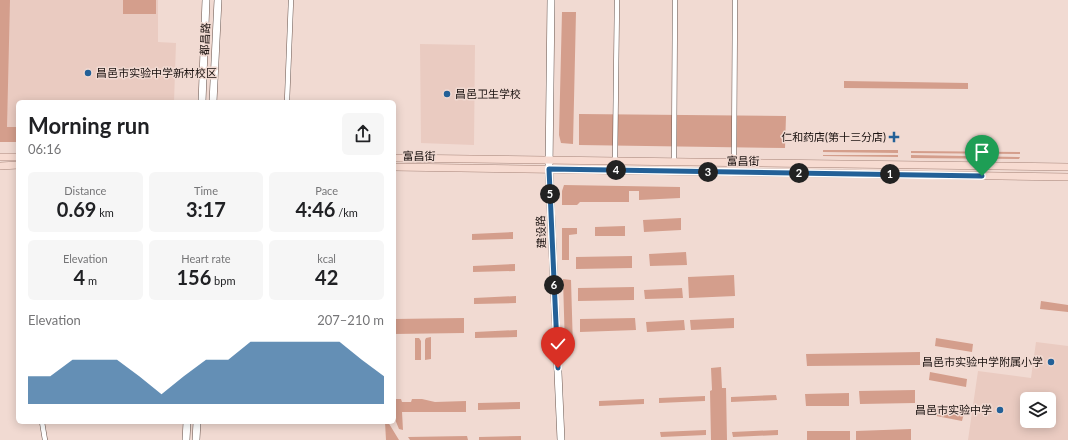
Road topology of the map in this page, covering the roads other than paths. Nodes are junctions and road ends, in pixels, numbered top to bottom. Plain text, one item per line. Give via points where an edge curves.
1 (206, 0) edge
2 (218, 0) edge
3 (291, 0) edge
4 (551, 0) edge
5 (617, 0) edge
6 (675, 0) edge
7 (735, 0) edge
8 (202, 100) edge
9 (213, 100) edge
10 (287, 100) edge
11 (0, 157) edge
12 (16, 157) edge
13 (396, 158) edge
14 (550, 160) junction
15 (615, 161) junction
16 (674, 162) junction
17 (734, 163) junction
18 (0, 166) edge
19 (16, 166) edge
20 (396, 167) edge
21 (1068, 167) edge
22 (549, 169) junction
23 (1068, 177) edge
24 (42, 424) edge
25 (186, 424) edge
26 (197, 424) edge
27 (45, 440) edge
28 (186, 440) edge
29 (196, 440) edge
30 (561, 440) edge

1 - 8 street, 都昌路
2 - 9 street, 都昌路
3 - 10 street
4 - 14 street, 建设路
5 - 15 street
6 - 16 street
7 - 17 street
11 - 12 main road
13 - 14 main road, 富昌街
14 - 15 main road, 富昌街
14 - 22 street, 建设路
15 - 16 main road, 富昌街
16 - 17 main road, 富昌街
17 - 21 main road, 富昌街
18 - 19 main road
20 - 22 main road, 富昌街
22 - 23 main road, 富昌街
22 - 30 street, 建设路
24 - 27 street
25 - 28 street
26 - 29 street

